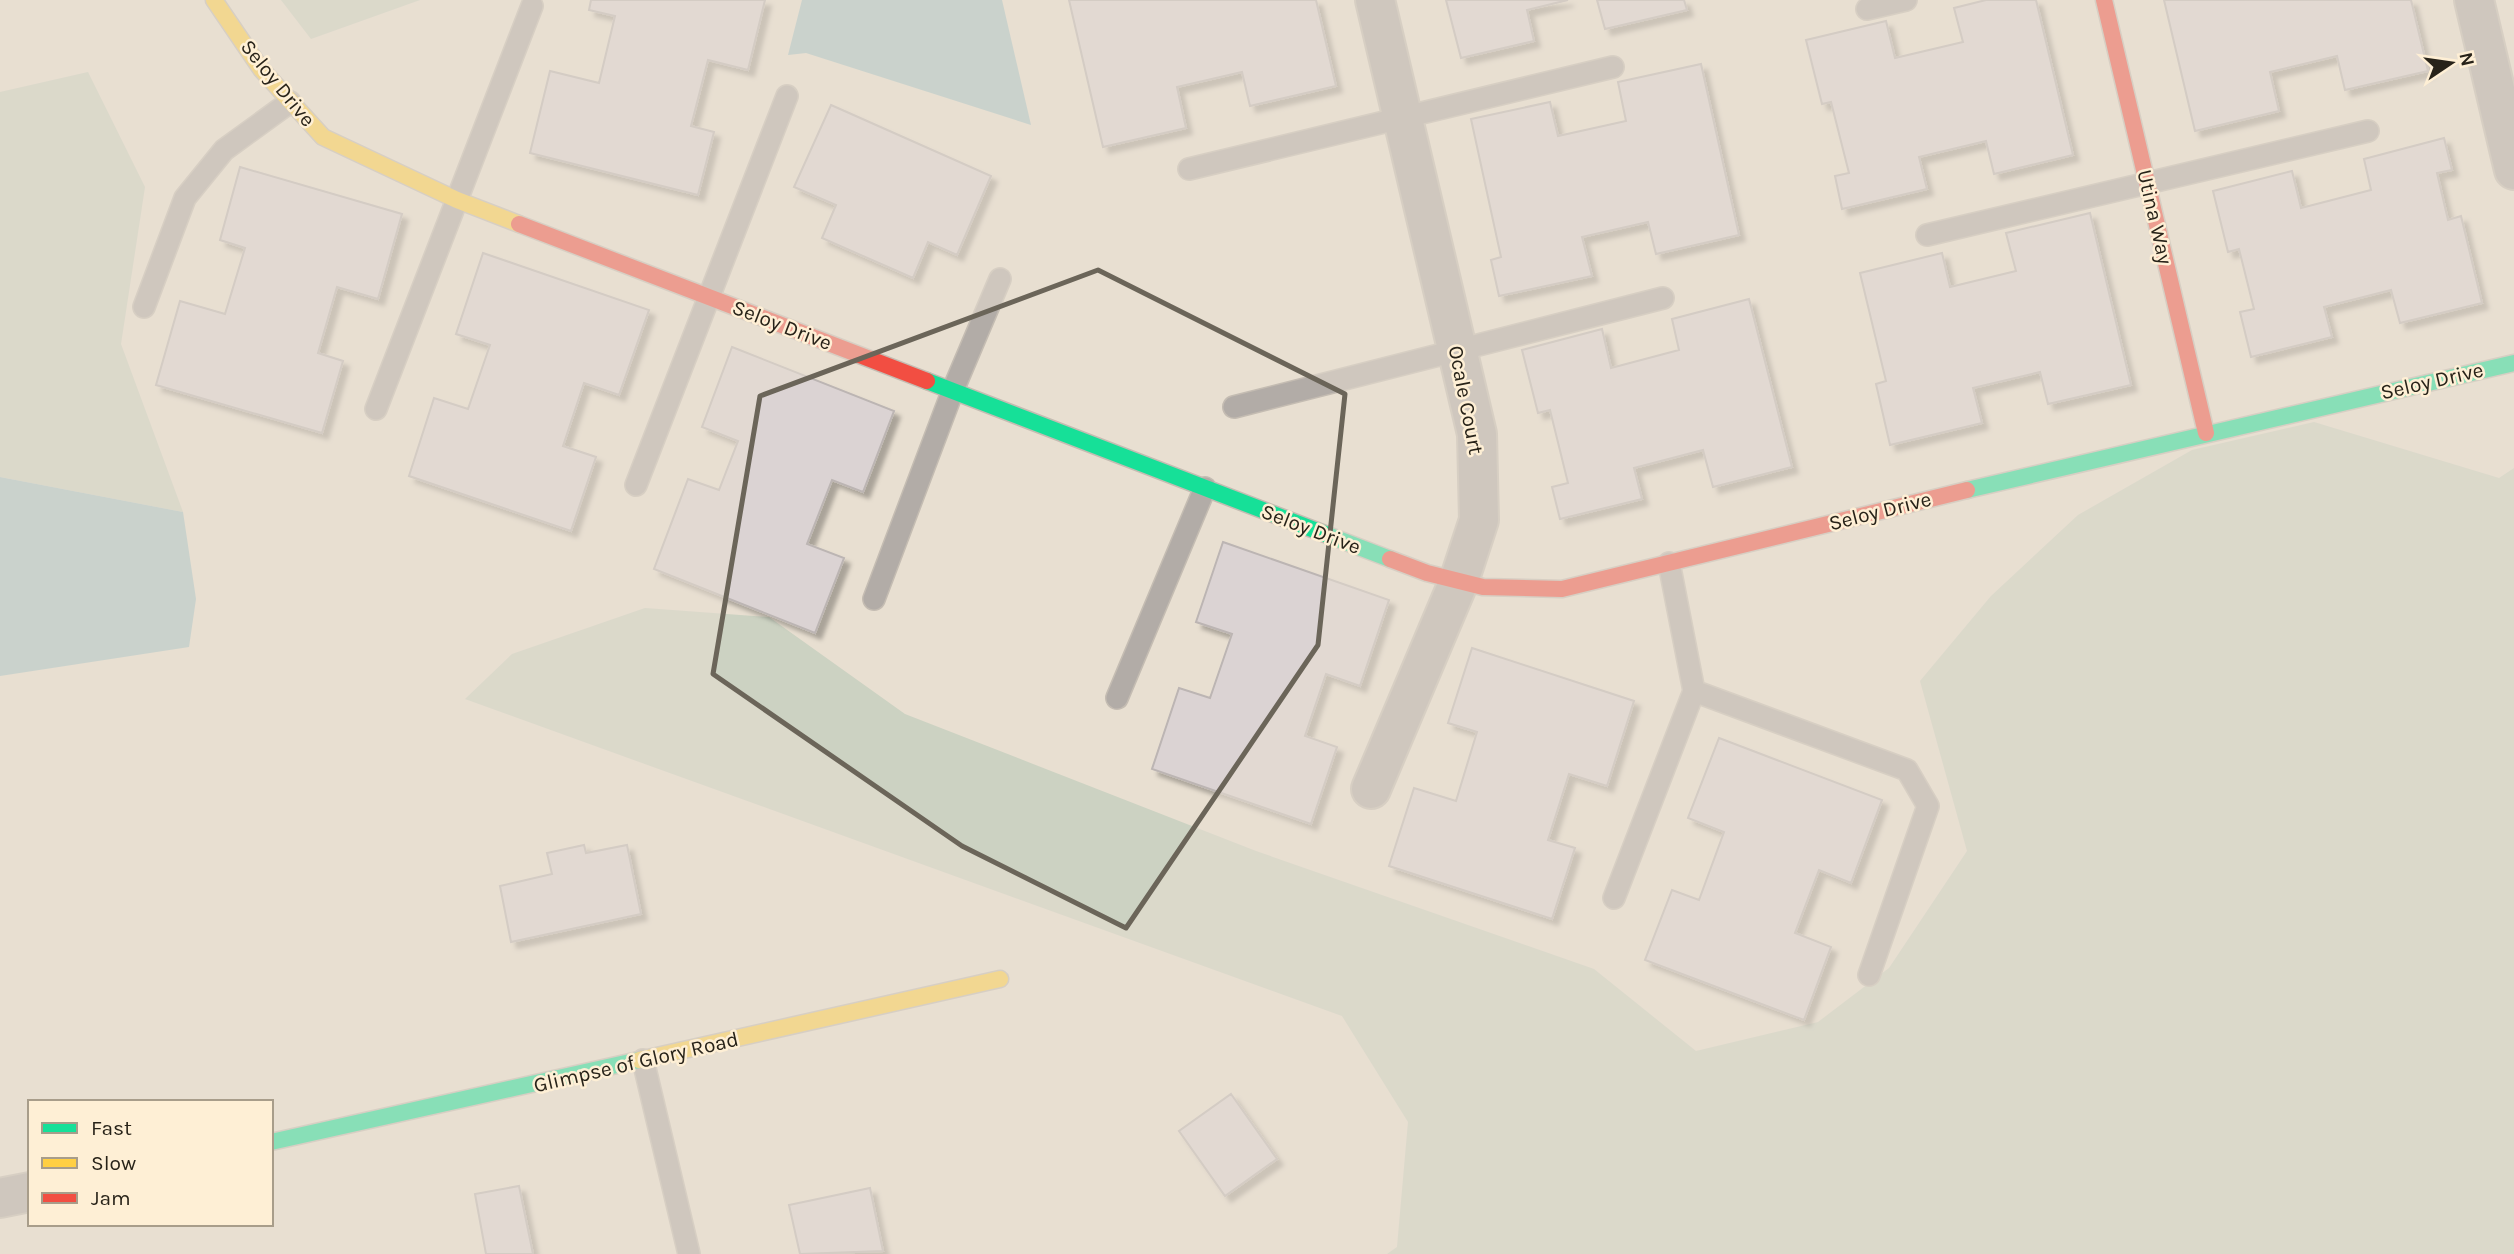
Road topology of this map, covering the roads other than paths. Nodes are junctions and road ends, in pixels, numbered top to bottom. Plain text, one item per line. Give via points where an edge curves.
1 (214, 0) edge
2 (1375, 0) edge
3 (1906, 0) edge
4 (2104, 0) edge
5 (2474, 0) edge
6 (532, 6) dead end
7 (1867, 9) dead end
8 (1614, 67) dead end
9 (787, 96) dead end
10 (290, 102) junction
11 (1402, 116) junction
12 (2368, 131) dead end
13 (1189, 169) dead end
14 (2514, 170) edge
15 (2147, 185) junction
16 (457, 200) junction
17 (1927, 236) dead end
18 (1000, 279) dead end
19 (709, 296) junction
20 (1663, 298) dead end
21 (145, 307) dead end
22 (1457, 348) junction
23 (2514, 363) edge
24 (953, 390) junction
25 (1234, 407) dead end
26 (376, 409) dead end
27 (2206, 433) junction
28 (636, 485) dead end
29 (1205, 488) junction
30 (1669, 564) junction
31 (1459, 581) junction
32 (874, 599) dead end
33 (1694, 691) junction
34 (1117, 698) dead end
35 (1371, 789) dead end
36 (1614, 898) dead end
37 (1869, 975) dead end
38 (1000, 979) dead end
39 (643, 1060) junction
40 (273, 1142) edge
41 (28, 1192) edge
42 (0, 1198) edge
43 (689, 1254) edge

1 - 10 street, Seloy Drive via 261,69
2 - 11 street, Ocale Court
3 - 7 lane
4 - 15 street, Utina Way
5 - 14 street
6 - 16 lane
8 - 11 lane
9 - 19 lane
10 - 16 street, Seloy Drive via 323,137
10 - 21 lane via 224,150 185,198
11 - 13 lane
11 - 22 street, Ocale Court
12 - 15 lane
15 - 17 lane
15 - 27 street, Utina Way
16 - 19 street, Seloy Drive
16 - 26 lane
18 - 24 lane
19 - 24 street, Seloy Drive
19 - 28 lane
20 - 22 lane
22 - 25 lane
22 - 31 street, Ocale Court via 1477,434 1480,479 1479,520
23 - 27 street, Seloy Drive
24 - 29 street, Seloy Drive
24 - 32 lane
27 - 30 street, Seloy Drive
29 - 31 street, Seloy Drive
29 - 34 lane
30 - 31 street, Seloy Drive via 1562,589 1483,587
30 - 33 lane
31 - 35 street, Ocale Court
33 - 36 lane
33 - 37 lane via 1908,770 1928,806
38 - 39 street, Glimpse of Glory Road
39 - 40 street, Glimpse of Glory Road
39 - 43 lane
41 - 42 street

